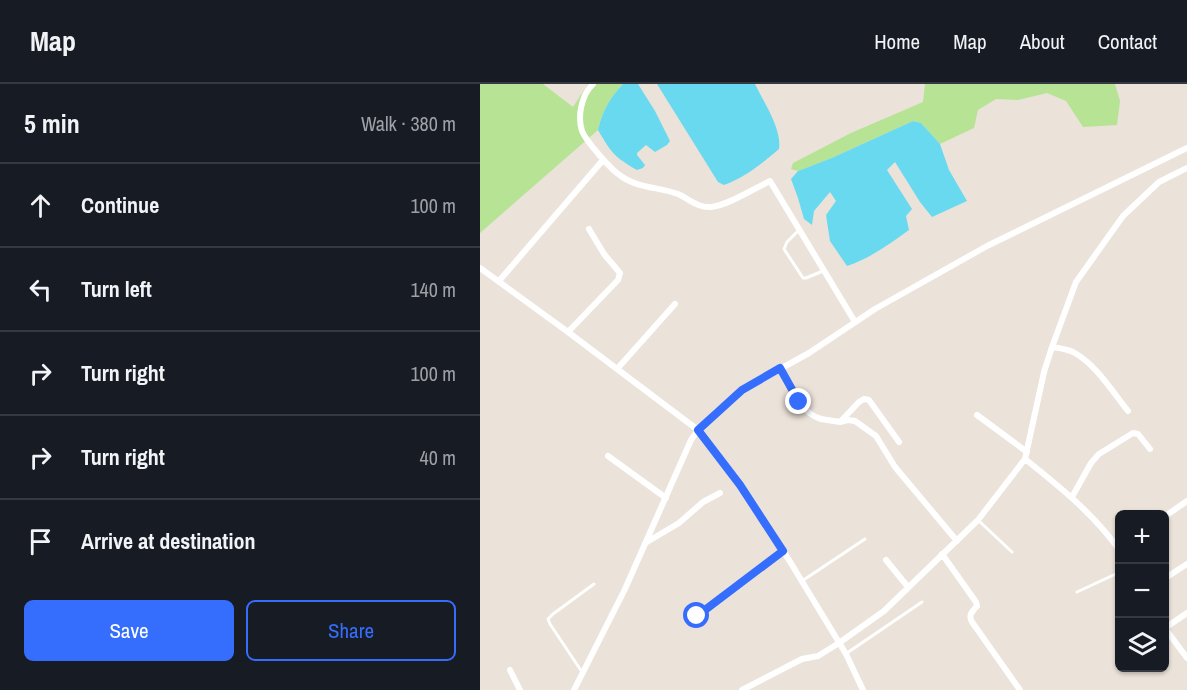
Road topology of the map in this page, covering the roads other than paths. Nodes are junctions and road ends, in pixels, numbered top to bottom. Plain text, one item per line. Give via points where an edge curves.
1 (593, 84) edge
2 (1187, 148) edge
3 (603, 160) junction
4 (1187, 168) edge
5 (589, 229) dead end
6 (800, 229) junction
7 (480, 268) edge
8 (825, 270) junction
9 (499, 281) junction
10 (675, 304) dead end
11 (855, 322) junction
12 (568, 332) junction
13 (1052, 347) junction
14 (780, 368) junction
15 (617, 369) junction
16 (1128, 411) dead end
17 (977, 415) dead end
18 (840, 422) junction
19 (698, 430) junction
20 (899, 442) dead end
21 (1149, 448) dead end
22 (1027, 452) junction
23 (608, 456) dead end
24 (1025, 459) junction
25 (720, 493) dead end
26 (1072, 497) junction
27 (666, 498) junction
28 (1187, 501) edge
29 (1169, 514) edge
30 (978, 520) junction
31 (865, 539) dead end
32 (957, 541) junction
33 (646, 542) junction
34 (1115, 544) edge
35 (783, 551) junction
36 (1012, 552) dead end
37 (942, 554) junction
38 (886, 560) dead end
39 (1187, 564) edge
40 (1115, 574) edge
41 (1169, 576) edge
42 (802, 581) junction
43 (594, 584) dead end
44 (908, 587) junction
45 (1077, 592) dead end
46 (922, 602) dead end
47 (1187, 613) edge
48 (697, 616) dead end
49 (1169, 624) edge
50 (1169, 633) edge
51 (839, 643) junction
52 (846, 654) junction
53 (1187, 658) edge
54 (510, 670) dead end
55 (582, 673) junction
56 (520, 690) edge
57 (574, 690) edge
58 (742, 690) edge
59 (863, 690) edge
60 (1020, 690) edge

1 - 3 street via 585,94 580,116 582,131
2 - 11 street via 987,246
3 - 6 street via 621,176 638,184 710,207 770,181
3 - 9 street
4 - 13 street via 1160,182 1123,216 1076,282
5 - 12 street via 620,276
6 - 8 street
6 - 8 lane via 784,249 803,278
7 - 9 street
8 - 11 street
9 - 12 street
10 - 15 street
11 - 14 street
12 - 15 street
13 - 16 street via 1074,353 1089,364
13 - 22 street
14 - 18 street via 807,411
14 - 19 street via 742,390
15 - 19 street
17 - 22 street
18 - 20 street via 859,402 869,400
18 - 32 street via 855,422 876,436 894,467
19 - 27 street
19 - 35 street
21 - 26 street via 1133,434 1099,454
22 - 24 street
23 - 27 street
24 - 26 street
24 - 30 street
25 - 33 street
26 - 34 street
27 - 33 street
28 - 29 street
30 - 32 street
30 - 36 lane
31 - 42 lane
32 - 37 street
33 - 55 street
35 - 42 street
35 - 48 lane
37 - 44 street
37 - 60 street via 976,602 970,614 972,622
38 - 44 street
39 - 41 street
40 - 45 lane
42 - 51 street
43 - 55 lane via 548,620
44 - 51 street via 884,611
46 - 52 lane
47 - 49 street
50 - 53 street
51 - 52 street
51 - 58 street
52 - 59 street
54 - 56 street
55 - 57 street

